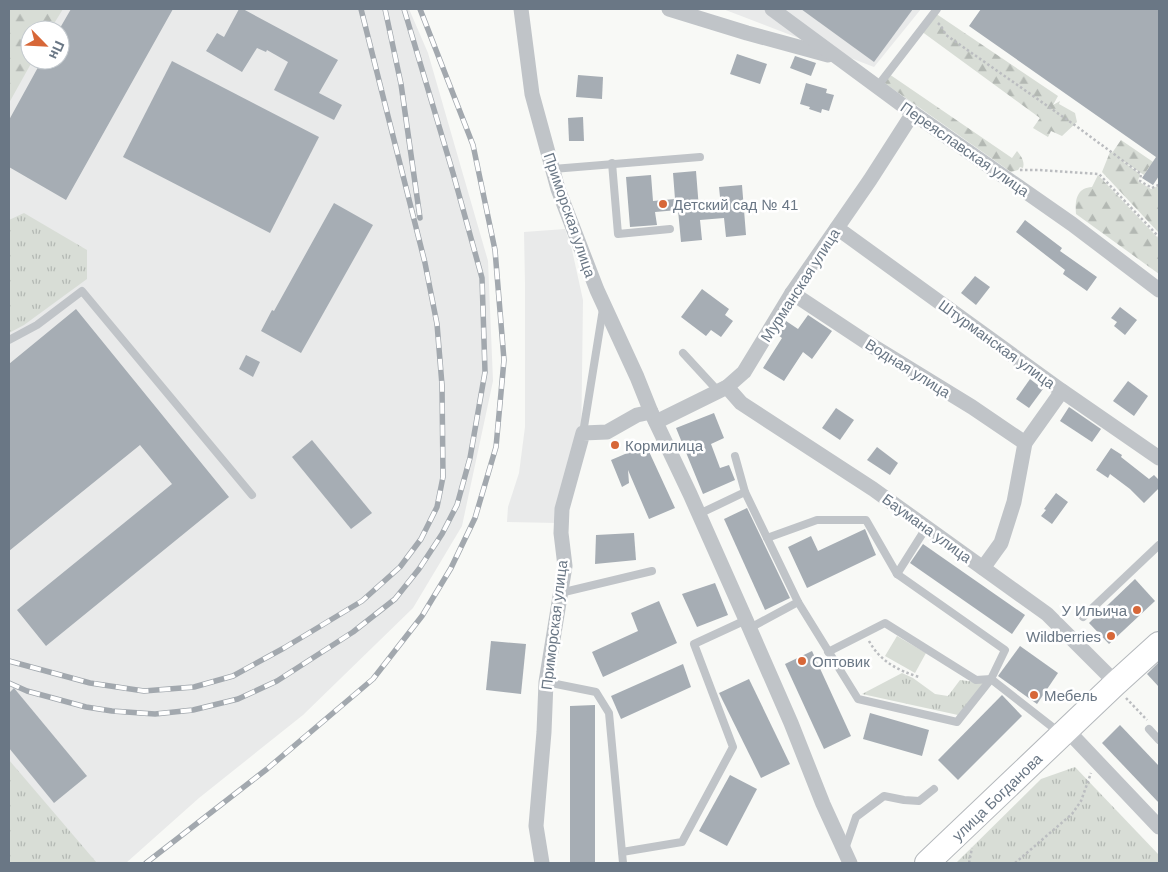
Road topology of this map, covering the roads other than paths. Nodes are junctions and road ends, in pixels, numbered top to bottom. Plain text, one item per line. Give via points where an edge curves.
1 (521, 9) edge
2 (669, 9) edge
3 (772, 9) edge
4 (937, 9) edge
5 (837, 57) junction
6 (877, 87) junction
7 (913, 113) junction
8 (700, 157) dead end
9 (612, 164) junction
10 (553, 169) junction
11 (837, 228) junction
12 (670, 229) dead end
13 (1159, 290) edge
14 (792, 293) junction
15 (604, 304) junction
16 (9, 340) edge
17 (684, 353) dead end
18 (723, 389) junction
19 (1062, 391) junction
20 (653, 417) junction
21 (583, 433) junction
22 (1025, 443) junction
23 (735, 456) dead end
24 (1159, 458) edge
25 (745, 492) junction
26 (252, 495) dead end
27 (699, 514) junction
28 (926, 528) junction
29 (767, 538) junction
30 (1159, 545) edge
31 (983, 568) junction
32 (652, 570) dead end
33 (897, 574) junction
34 (560, 593) junction
35 (798, 602) junction
36 (1082, 618) dead end
37 (748, 624) junction
38 (1159, 644) edge
39 (828, 652) junction
40 (991, 678) junction
41 (546, 682) junction
42 (1118, 688) junction
43 (1149, 729) road end
44 (1064, 732) junction
45 (1159, 740) edge
46 (934, 789) dead end
47 (1159, 827) edge
48 (622, 852) junction
49 (848, 857) edge
50 (542, 863) edge
51 (623, 863) edge
52 (927, 863) edge

1 - 10 street, Приморская улица via 532,94
2 - 5 street
3 - 5 street, Переяславская улица
4 - 6 lane
5 - 6 street, Переяславская улица
6 - 7 street, Переяславская улица
7 - 11 street, Мурманская улица
7 - 13 street, Переяславская улица via 1072,224
8 - 9 lane
9 - 10 lane
9 - 12 lane via 618,234
10 - 15 street, Приморская улица
11 - 14 street, Мурманская улица
11 - 19 street, Штурманская улица
14 - 18 street, Мурманская улица via 744,372
14 - 22 street, Водная улица
15 - 20 street, Приморская улица
15 - 21 lane
16 - 26 lane via 37,325 82,291
17 - 18 lane
18 - 20 street, Мурманская улица
18 - 28 street, Баумана улица
19 - 22 street
19 - 24 street, Штурманская улица
20 - 21 street via 637,415 606,432
20 - 27 street, Приморская улица
21 - 34 street, Приморская улица via 562,509 565,566
22 - 31 street via 1014,502 1001,542
23 - 25 lane
25 - 27 lane
25 - 29 lane
27 - 37 street, Приморская улица
28 - 31 street, Баумана улица
28 - 33 lane
29 - 33 lane via 817,520 866,520
29 - 35 lane
30 - 36 lane
31 - 42 street, Баумана улица via 1047,614
32 - 34 lane
33 - 40 lane via 1005,650
34 - 41 street, Приморская улица
35 - 37 lane
35 - 39 lane
37 - 48 lane via 694,644 733,747 682,842
37 - 49 street, Приморская улица
38 - 42 main road, улица Богданова
39 - 40 lane via 885,624 976,680
39 - 40 lane via 858,700 957,722
40 - 44 lane
41 - 48 lane via 596,692 609,713
41 - 50 street, Приморская улица via 536,826
42 - 44 main road, улица Богданова
43 - 45 lane
44 - 47 street via 1096,760
44 - 52 main road, улица Богданова
46 - 49 lane via 919,801 884,796 856,817
48 - 51 lane

